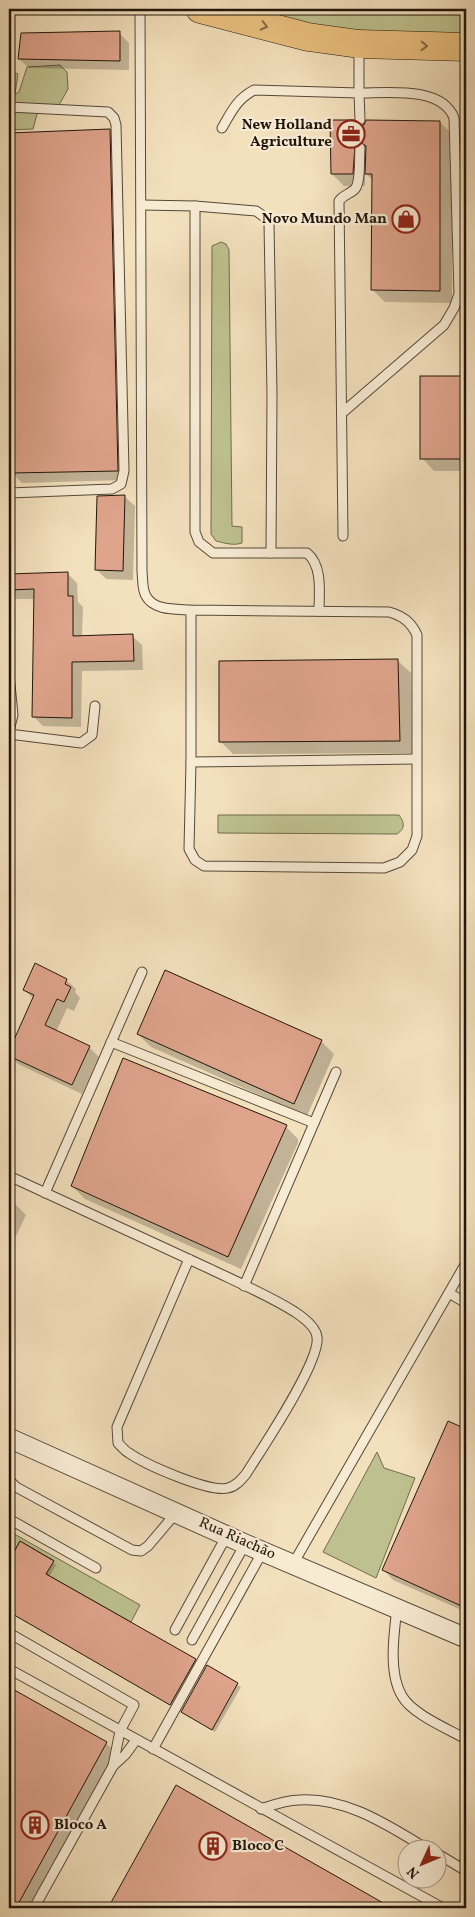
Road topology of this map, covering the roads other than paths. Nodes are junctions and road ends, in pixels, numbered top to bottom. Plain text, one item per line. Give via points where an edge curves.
1 (140, 9) edge
2 (200, 9) edge
3 (359, 44) junction
4 (466, 47) edge
5 (359, 93) junction
6 (9, 107) edge
7 (360, 120) dead end
8 (222, 128) dead end
9 (360, 148) dead end
10 (142, 205) junction
11 (195, 206) junction
12 (342, 413) junction
13 (9, 493) edge
14 (343, 536) dead end
15 (271, 552) junction
16 (191, 610) junction
17 (319, 611) junction
18 (9, 674) edge
19 (95, 706) dead end
20 (9, 732) edge
21 (416, 759) junction
22 (191, 762) junction
23 (142, 972) dead end
24 (111, 1042) junction
25 (336, 1072) dead end
26 (314, 1123) junction
27 (9, 1176) edge
28 (45, 1193) junction
29 (189, 1259) junction
30 (466, 1263) edge
31 (244, 1286) junction
32 (449, 1293) junction
33 (466, 1303) edge
34 (10, 1442) edge
35 (9, 1480) edge
36 (176, 1513) junction
37 (9, 1519) edge
38 (227, 1536) junction
39 (246, 1544) junction
40 (263, 1551) junction
41 (293, 1564) junction
42 (96, 1568) dead end
43 (397, 1608) junction
44 (175, 1630) dead end
45 (9, 1633) edge
46 (466, 1638) edge
47 (192, 1640) dead end
48 (9, 1669) edge
49 (120, 1731) junction
50 (466, 1739) edge
51 (136, 1740) junction
52 (153, 1749) junction
53 (113, 1766) junction
54 (261, 1809) junction
55 (412, 1840) edge
56 (448, 1860) edge
57 (466, 1870) edge
58 (34, 1908) edge
59 (444, 1908) edge

1 - 10 lane
2 -> 3 highway via 308,37
3 -> 4 highway
3 - 5 lane
5 - 7 lane
5 - 8 lane via 254,90 236,102
5 - 12 lane via 427,95 443,103 452,113 459,294 444,325
6 - 13 lane via 108,112 114,118 124,471 121,484 112,489
9 - 12 lane via 358,184 339,202
10 - 11 lane
10 - 16 lane via 142,572 145,595 151,603 162,608
11 - 15 lane via 256,212 269,223
11 - 15 lane via 195,532 199,542 213,553
12 - 14 lane
15 - 17 lane via 307,553 312,557 318,577
16 - 17 lane
16 - 22 lane
17 - 21 lane via 389,612 403,616 413,626 417,635
18 - 20 lane via 13,715
19 - 20 lane via 92,735 81,743
21 - 22 lane
21 - 22 lane via 417,836 412,850 400,862 384,868 204,866 195,860 189,849
23 - 24 lane
24 - 26 lane
24 - 28 lane
25 - 26 lane
26 - 31 lane
27 - 28 lane
28 - 29 lane
29 - 31 lane
29 - 31 lane via 117,1427 118,1443 129,1453 165,1472 215,1490 236,1485 246,1474 315,1356 317,1337 310,1324 296,1312
30 - 32 lane
32 - 33 lane
32 - 41 lane
34 - 36 street, Rua Riachão
35 - 36 lane via 16,1487 132,1550 142,1551 148,1546
36 - 38 street, Rua Riachão
37 - 42 lane
38 - 39 street, Rua Riachão
38 - 44 lane
39 - 40 street, Rua Riachão
39 - 47 lane
40 - 41 street, Rua Riachão
40 - 52 lane
41 - 43 street, Rua Riachão
43 - 46 street, Rua Riachão
43 - 50 lane via 394,1663 402,1698 418,1712
45 - 49 lane via 134,1705
48 - 49 lane
49 - 51 lane
49 - 53 lane
51 - 52 lane
51 - 53 lane
52 - 54 lane
53 - 58 lane
54 - 55 lane via 297,1800 322,1800 344,1805
54 - 59 lane
56 - 57 lane

